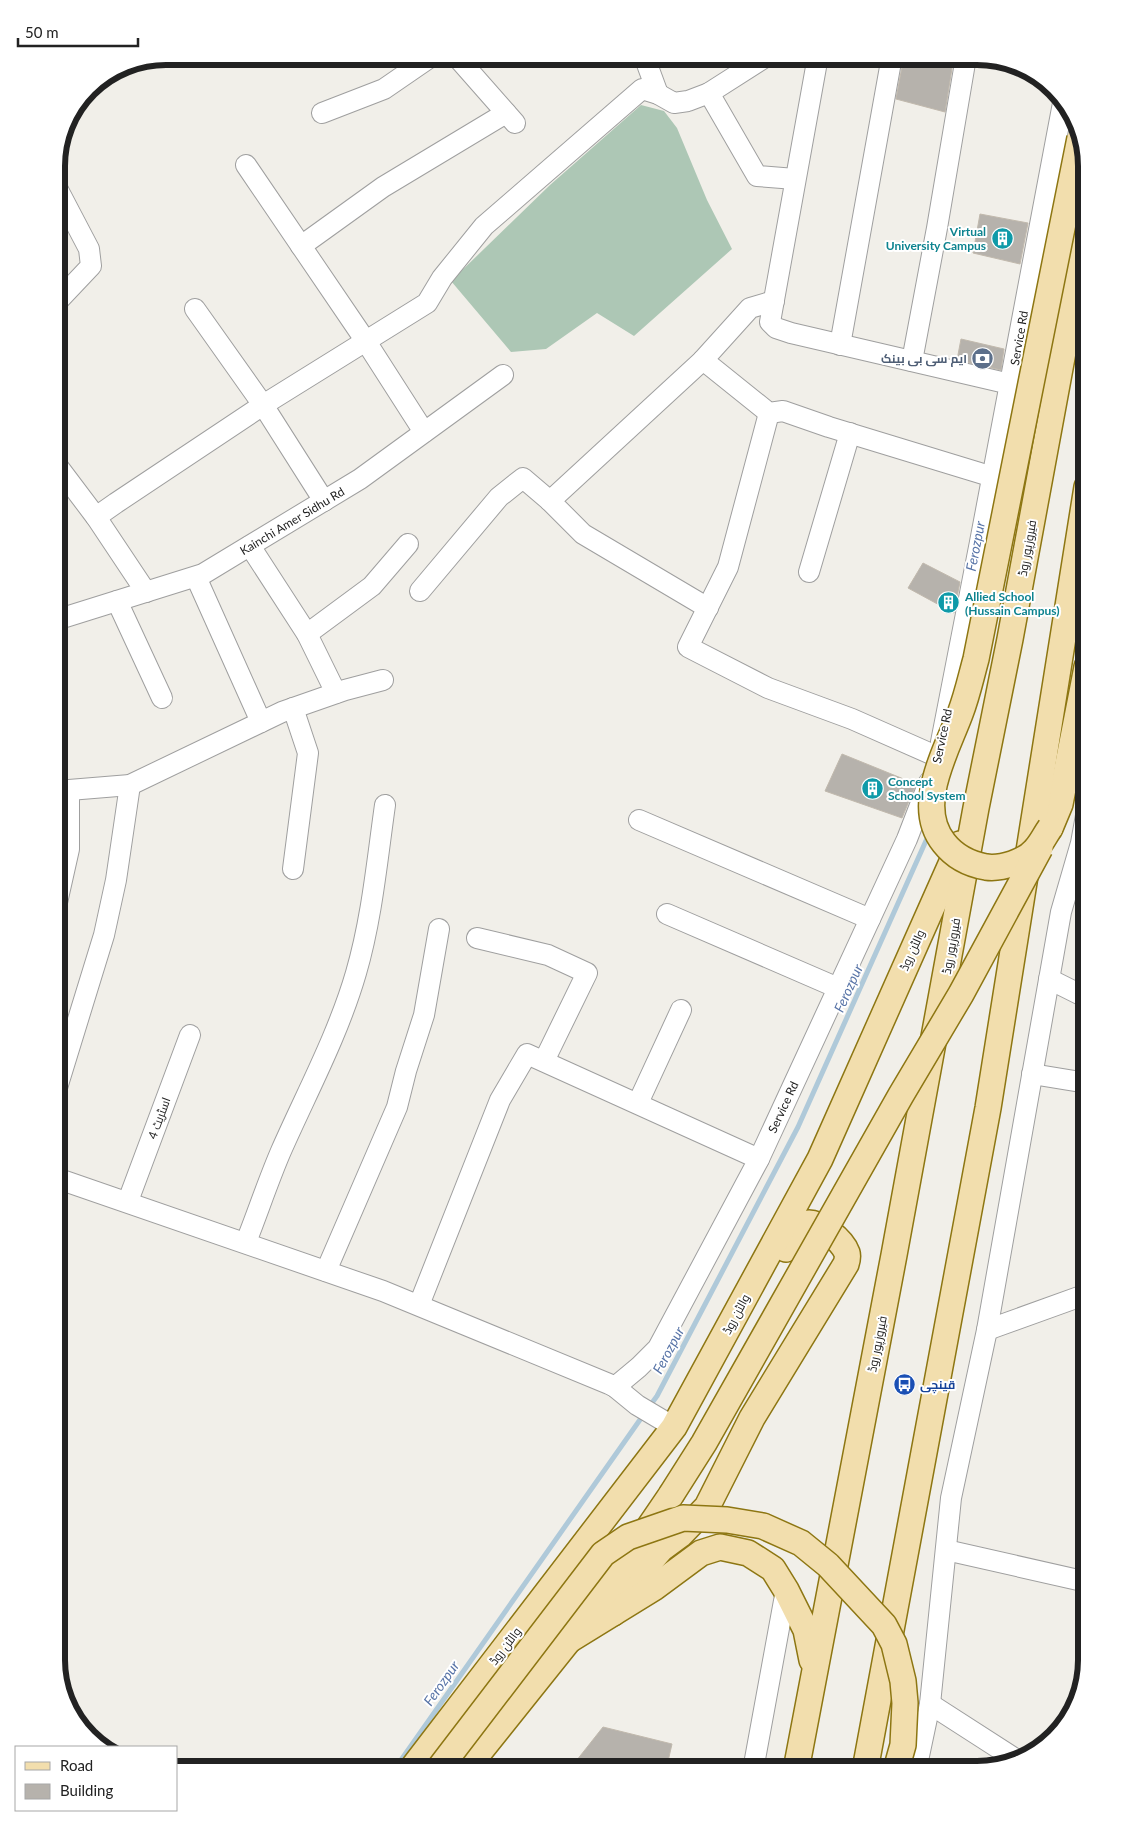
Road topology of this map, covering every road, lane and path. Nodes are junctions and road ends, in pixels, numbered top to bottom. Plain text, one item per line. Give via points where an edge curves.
1 (419, 65) edge
2 (464, 65) edge
3 (647, 65) edge
4 (753, 65) edge
5 (816, 65) edge
6 (890, 65) edge
7 (964, 65) edge
8 (709, 93) junction
9 (658, 94) junction
10 (1061, 110) edge
11 (322, 113) dead end
12 (1077, 153) edge
13 (246, 165) dead end
14 (796, 179) junction
15 (65, 204) edge
16 (301, 246) junction
17 (1078, 271) edge
18 (65, 293) edge
19 (774, 301) junction
20 (195, 309) dead end
21 (365, 340) junction
22 (840, 345) junction
23 (703, 360) junction
24 (912, 362) junction
25 (503, 375) dead end
26 (1010, 384) junction
27 (263, 405) junction
28 (769, 413) junction
29 (424, 432) junction
30 (850, 434) junction
31 (65, 476) edge
32 (993, 477) junction
33 (324, 501) junction
34 (550, 501) junction
35 (96, 517) junction
36 (1078, 543) edge
37 (408, 544) dead end
38 (250, 546) junction
39 (809, 572) dead end
40 (196, 577) junction
41 (420, 591) dead end
42 (146, 592) junction
43 (117, 601) junction
44 (708, 608) junction
45 (65, 617) edge
46 (307, 634) junction
47 (383, 680) dead end
48 (336, 693) junction
49 (162, 698) dead end
50 (293, 708) junction
51 (1078, 713) edge
52 (261, 722) junction
53 (938, 757) junction
54 (130, 785) junction
55 (385, 805) dead end
56 (976, 808) junction
57 (639, 820) dead end
58 (1050, 828) junction
59 (1078, 853) edge
60 (65, 867) edge
61 (293, 869) dead end
62 (667, 914) dead end
63 (870, 919) junction
64 (439, 929) dead end
65 (477, 938) dead end
66 (1049, 978) junction
67 (838, 988) junction
68 (1078, 993) edge
69 (681, 1010) dead end
70 (190, 1035) dead end
71 (544, 1061) junction
72 (65, 1062) edge
73 (1032, 1074) junction
74 (1078, 1082) edge
75 (638, 1103) junction
76 (759, 1159) junction
77 (65, 1181) edge
78 (128, 1202) junction
79 (246, 1242) junction
80 (326, 1271) junction
81 (1078, 1297) edge
82 (419, 1305) junction
83 (987, 1330) junction
84 (699, 1382) junction
85 (615, 1387) junction
86 (674, 1427) junction
87 (946, 1550) junction
88 (1078, 1580) edge
89 (786, 1590) junction
90 (613, 1612) junction
91 (569, 1640) junction
92 (814, 1670) junction
93 (930, 1704) junction
94 (1009, 1755) edge
95 (418, 1761) edge
96 (445, 1761) edge
97 (472, 1761) edge
98 (756, 1761) edge
99 (798, 1761) edge
100 (867, 1761) edge
101 (899, 1761) edge
102 (918, 1761) edge

1 - 11 street via 384,89
2 - 16 street via 510,118 383,187
3 - 9 street
4 - 8 street
5 - 14 street
6 - 22 street
7 - 24 street
8 - 9 street via 674,103
8 - 14 street via 757,176
9 - 21 street via 642,89 484,226 442,278 427,303
10 - 26 street, Service Rd
12 - 58 main road, bridge via 976,659 962,711 933,787 931,811 938,835 952,853 973,864 993,868 1012,864 1035,851
13 - 16 street
14 - 19 street
15 - 18 street via 88,249 91,266
16 - 21 street
17 - 56 main road, فیروزپور روڈ
19 - 22 street via 770,322 776,328
19 - 23 street via 750,308
20 - 27 street
21 - 27 street
21 - 29 street
22 - 24 street
23 - 28 street
23 - 34 street
24 - 26 street
25 - 29 street, Kainchi Amer Sidhu Rd
26 - 32 street, Service Rd
27 - 33 street
27 - 35 street
28 - 30 street via 782,411
28 - 44 street via 728,567
29 - 33 street, Kainchi Amer Sidhu Rd
30 - 32 street
30 - 39 street
31 - 35 street
32 - 53 street, Service Rd
33 - 38 street, Kainchi Amer Sidhu Rd
34 - 41 street via 523,478 498,497
34 - 44 street via 583,534
35 - 42 street
36 - 100 main road via 988,1108
37 - 46 street via 372,586
38 - 40 street, Kainchi Amer Sidhu Rd
38 - 46 street
40 - 42 street, Kainchi Amer Sidhu Rd
40 - 52 street
42 - 43 street, Kainchi Amer Sidhu Rd
43 - 45 street, Kainchi Amer Sidhu Rd
43 - 49 street
44 - 53 street via 688,647 768,688 852,719
46 - 48 street
47 - 48 street
48 - 50 street
50 - 52 street
50 - 61 street via 308,753
51 - 58 main road via 1060,804
52 - 54 street
53 - 63 street, Service Rd via 907,839
54 - 60 street via 68,790 69,849
54 - 72 street via 104,935
55 - 79 street via 368,925 356,973 342,1014 281,1152
56 - 84 main road, والٹن روڈ via 820,1159
56 - 92 main road, فیروزپور روڈ
57 - 63 street
58 - 91 main road, bridge via 961,994 704,1443 603,1595
59 - 66 street via 1060,912
62 - 67 street
63 - 67 street, Service Rd
64 - 80 street via 424,1015 397,1106
65 - 71 street via 548,955 587,972
66 - 68 street
66 - 73 street
67 - 76 street, Service Rd
69 - 75 street
70 - 78 street, اسٹریٹ 4
71 - 75 street
71 - 82 street via 527,1054 500,1100
73 - 74 street
73 - 83 street
75 - 76 street
76 - 85 street, Service Rd via 658,1348
77 - 78 street
78 - 79 street
79 - 80 street
80 - 82 street
81 - 83 street
82 - 85 street
83 - 87 street via 951,1498
84 - 86 main road, والٹن روڈ
84 - 90 main road via 717,1378 797,1229 806,1222 834,1234 848,1254 846,1264 752,1418 714,1497 680,1535 651,1560
85 - 86 street via 637,1405
86 - 95 main road, والٹن روڈ
87 - 88 street
87 - 93 street
89 - 90 main road via 773,1569 748,1553 720,1548 701,1553
89 - 92 main road via 806,1630
89 - 98 street
90 - 91 main road
91 - 97 main road
92 - 99 main road, فیروزپور روڈ
93 - 94 street
93 - 102 street
96 - 101 main road, bridge via 603,1554 628,1537 683,1518 763,1526 801,1543 828,1565 884,1625 894,1644 903,1681 903,1745

